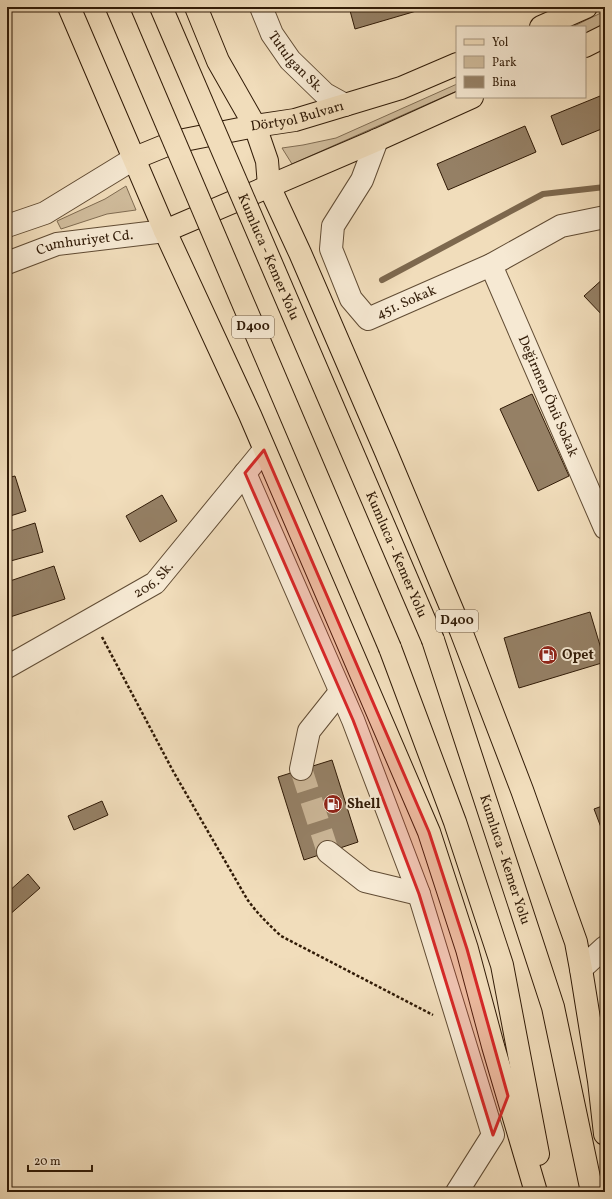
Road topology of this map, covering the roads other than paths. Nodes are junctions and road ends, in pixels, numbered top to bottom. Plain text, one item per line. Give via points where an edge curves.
1 (69, 7) edge
2 (117, 7) edge
3 (161, 7) edge
4 (196, 7) edge
5 (261, 7) edge
6 (586, 7) edge
7 (543, 26) edge
8 (605, 36) edge
9 (586, 46) edge
10 (456, 64) edge
11 (470, 98) edge
12 (345, 104) junction
13 (255, 126) junction
14 (377, 140) junction
15 (135, 158) junction
16 (269, 186) junction
17 (45, 213) junction
18 (605, 217) edge
19 (7, 226) edge
20 (165, 231) junction
21 (57, 244) junction
22 (7, 263) edge
23 (491, 265) junction
24 (264, 450) junction
25 (245, 473) junction
26 (605, 528) edge
27 (7, 667) edge
28 (340, 692) junction
29 (301, 769) tunnel mouth
30 (328, 852) tunnel mouth
31 (419, 894) junction
32 (605, 947) edge
33 (582, 969) junction
34 (508, 1096) junction
35 (605, 1134) edge
36 (493, 1135) junction
37 (457, 1192) edge
38 (536, 1192) edge
39 (544, 1192) edge
40 (592, 1192) edge

1 - 15 main road
2 - 39 main road, D400, bridge via 390,648 456,822 502,965
3 - 40 main road, Kumluca - Kemer Yolu / D400, bridge via 433,640 553,1007
4 - 13 main road, Kumluca - Kemer Yolu / D400 via 218,61
5 - 12 street, Tutulgan Sk. via 272,34 290,60 325,94
6 - 7 main road
8 - 9 main road
10 - 12 main road, Dörtyol Bulvarı via 401,88
11 - 14 main road
12 - 13 main road, Dörtyol Bulvarı via 295,120
13 - 15 main road, Dörtyol Bulvarı via 174,142
13 - 16 main road, Kumluca - Kemer Yolu / D400 via 267,161
14 - 16 main road
14 - 23 street, 451. Sokak via 362,180 333,226 331,249 351,299 368,319
15 - 17 street
15 - 20 main road
16 - 20 main road
16 - 33 main road, Kumluca - Kemer Yolu / D400 via 386,452 461,631 525,797 576,942
17 - 19 street
17 - 21 street
18 - 23 street, 451. Sokak via 561,226
20 - 21 street, Cumhuriyet Cd.
20 - 24 main road
21 - 22 street, Cumhuriyet Cd.
23 - 26 street, Değirmen Önü Sokak
24 - 25 street, 206. Sk.
24 - 34 main road via 429,832 467,949
25 - 27 street, 206. Sk. via 155,583
25 - 28 street
28 - 29 street via 309,731
28 - 31 street
30 - 31 street via 365,881
31 - 36 street
32 - 33 street
33 - 35 main road, Kumluca - Kemer Yolu / D400
34 - 36 street
34 - 38 main road
36 - 37 street

